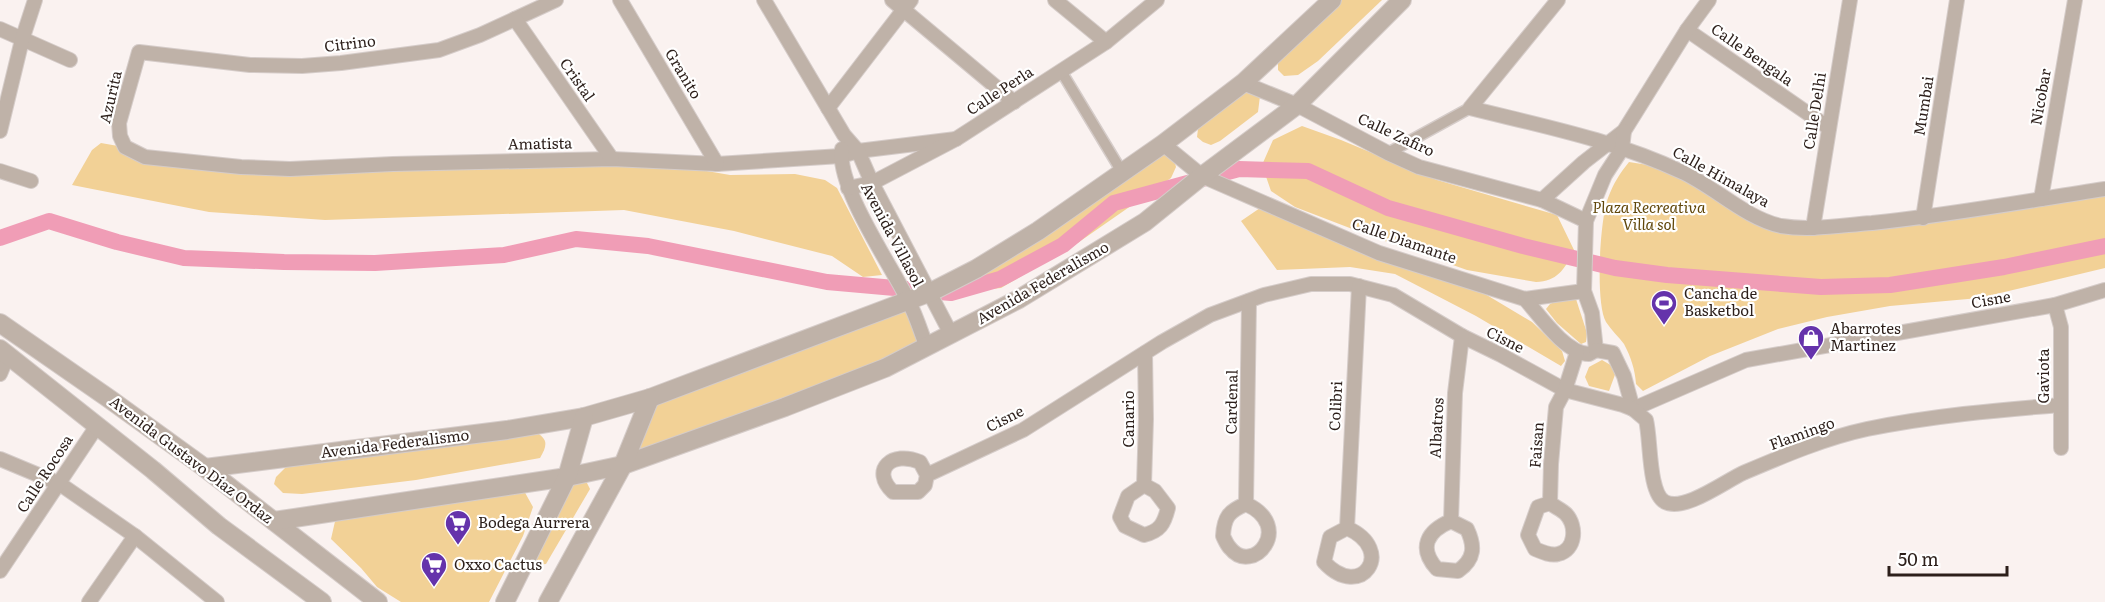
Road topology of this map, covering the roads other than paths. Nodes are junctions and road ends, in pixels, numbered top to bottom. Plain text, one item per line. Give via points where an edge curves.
1 (35, 0) edge
2 (556, 0) edge
3 (620, 0) edge
4 (764, 0) edge
5 (892, 0) edge
6 (1055, 0) edge
7 (1157, 0) edge
8 (1332, 0) edge
9 (1402, 0) edge
10 (1558, 0) edge
11 (1709, 0) edge
12 (1850, 0) edge
13 (1957, 0) edge
14 (2075, 0) edge
15 (907, 5) edge
16 (515, 19) junction
17 (0, 29) edge
18 (1687, 30) junction
19 (22, 40) junction
20 (1106, 42) junction
21 (139, 52) joint
22 (70, 60) dead end
23 (1062, 71) junction
24 (1243, 83) junction
25 (1014, 102) junction
26 (1297, 105) junction
27 (828, 108) junction
28 (1470, 108) junction
29 (1828, 128) junction
30 (0, 131) edge
31 (1624, 131) junction
32 (844, 135) junction
33 (956, 139) junction
34 (1608, 142) junction
35 (1163, 144) junction
36 (125, 147) joint
37 (1622, 149) junction
38 (858, 152) junction
39 (1388, 153) junction
40 (841, 156) junction
41 (612, 159) junction
42 (717, 164) junction
43 (0, 171) edge
44 (1122, 172) junction
45 (1203, 176) junction
46 (31, 181) dead end
47 (872, 183) junction
48 (848, 188) junction
49 (2105, 189) edge
50 (2041, 199) junction
51 (1542, 200) junction
52 (1923, 218) junction
53 (1586, 221) junction
54 (1813, 228) junction
55 (1359, 286) junction
56 (2105, 290) edge
57 (1584, 291) junction
58 (931, 292) junction
59 (1525, 299) junction
60 (1249, 301) junction
61 (909, 302) junction
62 (2055, 305) junction
63 (0, 323) edge
64 (951, 334) junction
65 (1462, 336) junction
66 (927, 348) junction
67 (1596, 350) junction
68 (4, 352) edge
69 (1577, 352) junction
70 (1145, 353) junction
71 (0, 374) edge
72 (1565, 390) junction
73 (650, 398) junction
74 (2061, 405) junction
75 (1634, 409) junction
76 (584, 417) junction
77 (97, 426) junction
78 (2061, 448) dead end
79 (0, 459) edge
80 (623, 465) junction
81 (205, 468) junction
82 (927, 475) dead end
83 (567, 477) junction
84 (60, 484) junction
85 (1144, 485) dead end
86 (1550, 503) dead end
87 (1246, 504) dead end
88 (274, 521) junction
89 (1451, 521) dead end
90 (1347, 528) dead end
91 (135, 536) junction
92 (0, 571) edge
93 (210, 600) edge
94 (88, 602) edge
95 (322, 602) edge
96 (378, 602) edge
97 (505, 602) edge
98 (548, 602) edge

1 - 19 street
2 - 16 street, Citrino
3 - 42 street, Granito
4 - 27 street, Avenida Villasol
5 - 15 street
6 - 20 street
7 - 20 street, Calle Perla
8 - 24 street, Avenida Federalismo
9 - 26 street, Avenida Federalismo
10 - 28 street
11 - 18 street
12 - 29 street, Calle Delhi
13 - 52 street, Mumbai
14 - 50 street, Nicobar
15 - 25 street
15 - 27 street
16 - 21 street, Citrino via 438,50 332,64 250,65
16 - 41 street, Cristal
17 - 19 street
18 - 29 street, Calle Bengala
18 - 31 street
19 - 22 street
19 - 30 street
20 - 23 street, Calle Perla
21 - 36 street, Azurita via 119,123
23 - 25 street, Calle Perla
23 - 44 street
24 - 26 street, Calle Zafiro
24 - 35 street, Avenida Federalismo
25 - 33 street, Calle Perla
26 - 39 street, Calle Zafiro
26 - 45 street, Avenida Federalismo
27 - 32 street, Avenida Villasol
28 - 34 street, Calle Himalaya
28 - 39 street
29 - 54 street, Calle Delhi
31 - 34 street
31 - 37 street
32 - 38 street, Avenida Villasol
32 - 40 street, Avenida Villasol
33 - 38 street, Amatista
33 - 47 street, Calle Perla
34 - 37 street, Calle Himalaya
34 - 51 street
35 - 44 street, Avenida Federalismo
35 - 45 street, Calle Diamante
36 - 41 street, Amatista via 145,157 290,169
37 - 53 street via 1605,175
37 - 54 street, Calle Himalaya via 1684,172 1765,220
38 - 40 street, Amatista
38 - 47 street, Avenida Villasol
39 - 51 street, Calle Zafiro via 1419,167
40 - 42 street, Amatista
40 - 48 street, Avenida Villasol
41 - 42 street, Amatista
43 - 46 street
44 - 58 street, Avenida Federalismo via 1038,231
45 - 59 street, Calle Diamante via 1379,253
45 - 64 street, Avenida Federalismo via 1145,222 1094,255
47 - 48 street, Calle Perla
47 - 58 street, Avenida Villasol
48 - 61 street, Avenida Villasol
49 - 50 street, Calle Himalaya
50 - 52 street, Calle Himalaya
51 - 53 street, Calle Zafiro
52 - 54 street, Calle Himalaya
53 - 57 street
55 - 60 street, Cisne via 1311,284
55 - 65 street, Cisne via 1393,295
55 - 90 street, Colibri
56 - 62 street, Cisne
57 - 59 street, Calle Diamante
57 - 67 street via 1592,313
58 - 61 street, Avenida Federalismo
58 - 64 street, Avenida Villasol
59 - 69 street
60 - 70 street, Cisne via 1210,315
60 - 87 street, Cardenal
61 - 66 street, Avenida Villasol
61 - 73 street, Avenida Federalismo
62 - 74 street, Gaviota via 2061,327
62 - 75 street, Cisne via 1746,360
63 - 81 street, Avenida Gustavo Díaz Ordaz
64 - 66 street, Avenida Federalismo
65 - 72 street, Cisne
65 - 89 street, Albatros via 1455,393
66 - 80 street, Avenida Federalismo via 785,407
67 - 69 street via 1589,354
67 - 75 street via 1613,353
68 - 71 street
68 - 77 street, Avenida Gustavo Díaz Ordaz
69 - 72 street, Faisan
70 - 82 street, Cisne via 1023,430
70 - 85 street, Canario
72 - 75 street, Cisne
72 - 86 street, Faisan via 1556,407
73 - 76 street, Avenida Federalismo
73 - 80 street
74 - 75 street, Flamingo via 1981,411 1866,429 1802,449 1685,504 1667,503 1659,498 1653,481 1646,420
74 - 78 street, Gaviota
76 - 81 street, Avenida Federalismo
76 - 83 street
77 - 84 street, Calle Rocosa
77 - 95 street, Avenida Gustavo Díaz Ordaz via 219,526
79 - 84 street
80 - 83 street, Avenida Federalismo
80 - 98 street
81 - 88 street, Avenida Gustavo Díaz Ordaz
83 - 88 street, Avenida Federalismo
83 - 97 street
84 - 91 street
84 - 92 street, Calle Rocosa
88 - 96 street, Avenida Gustavo Díaz Ordaz
91 - 93 street
91 - 94 street

